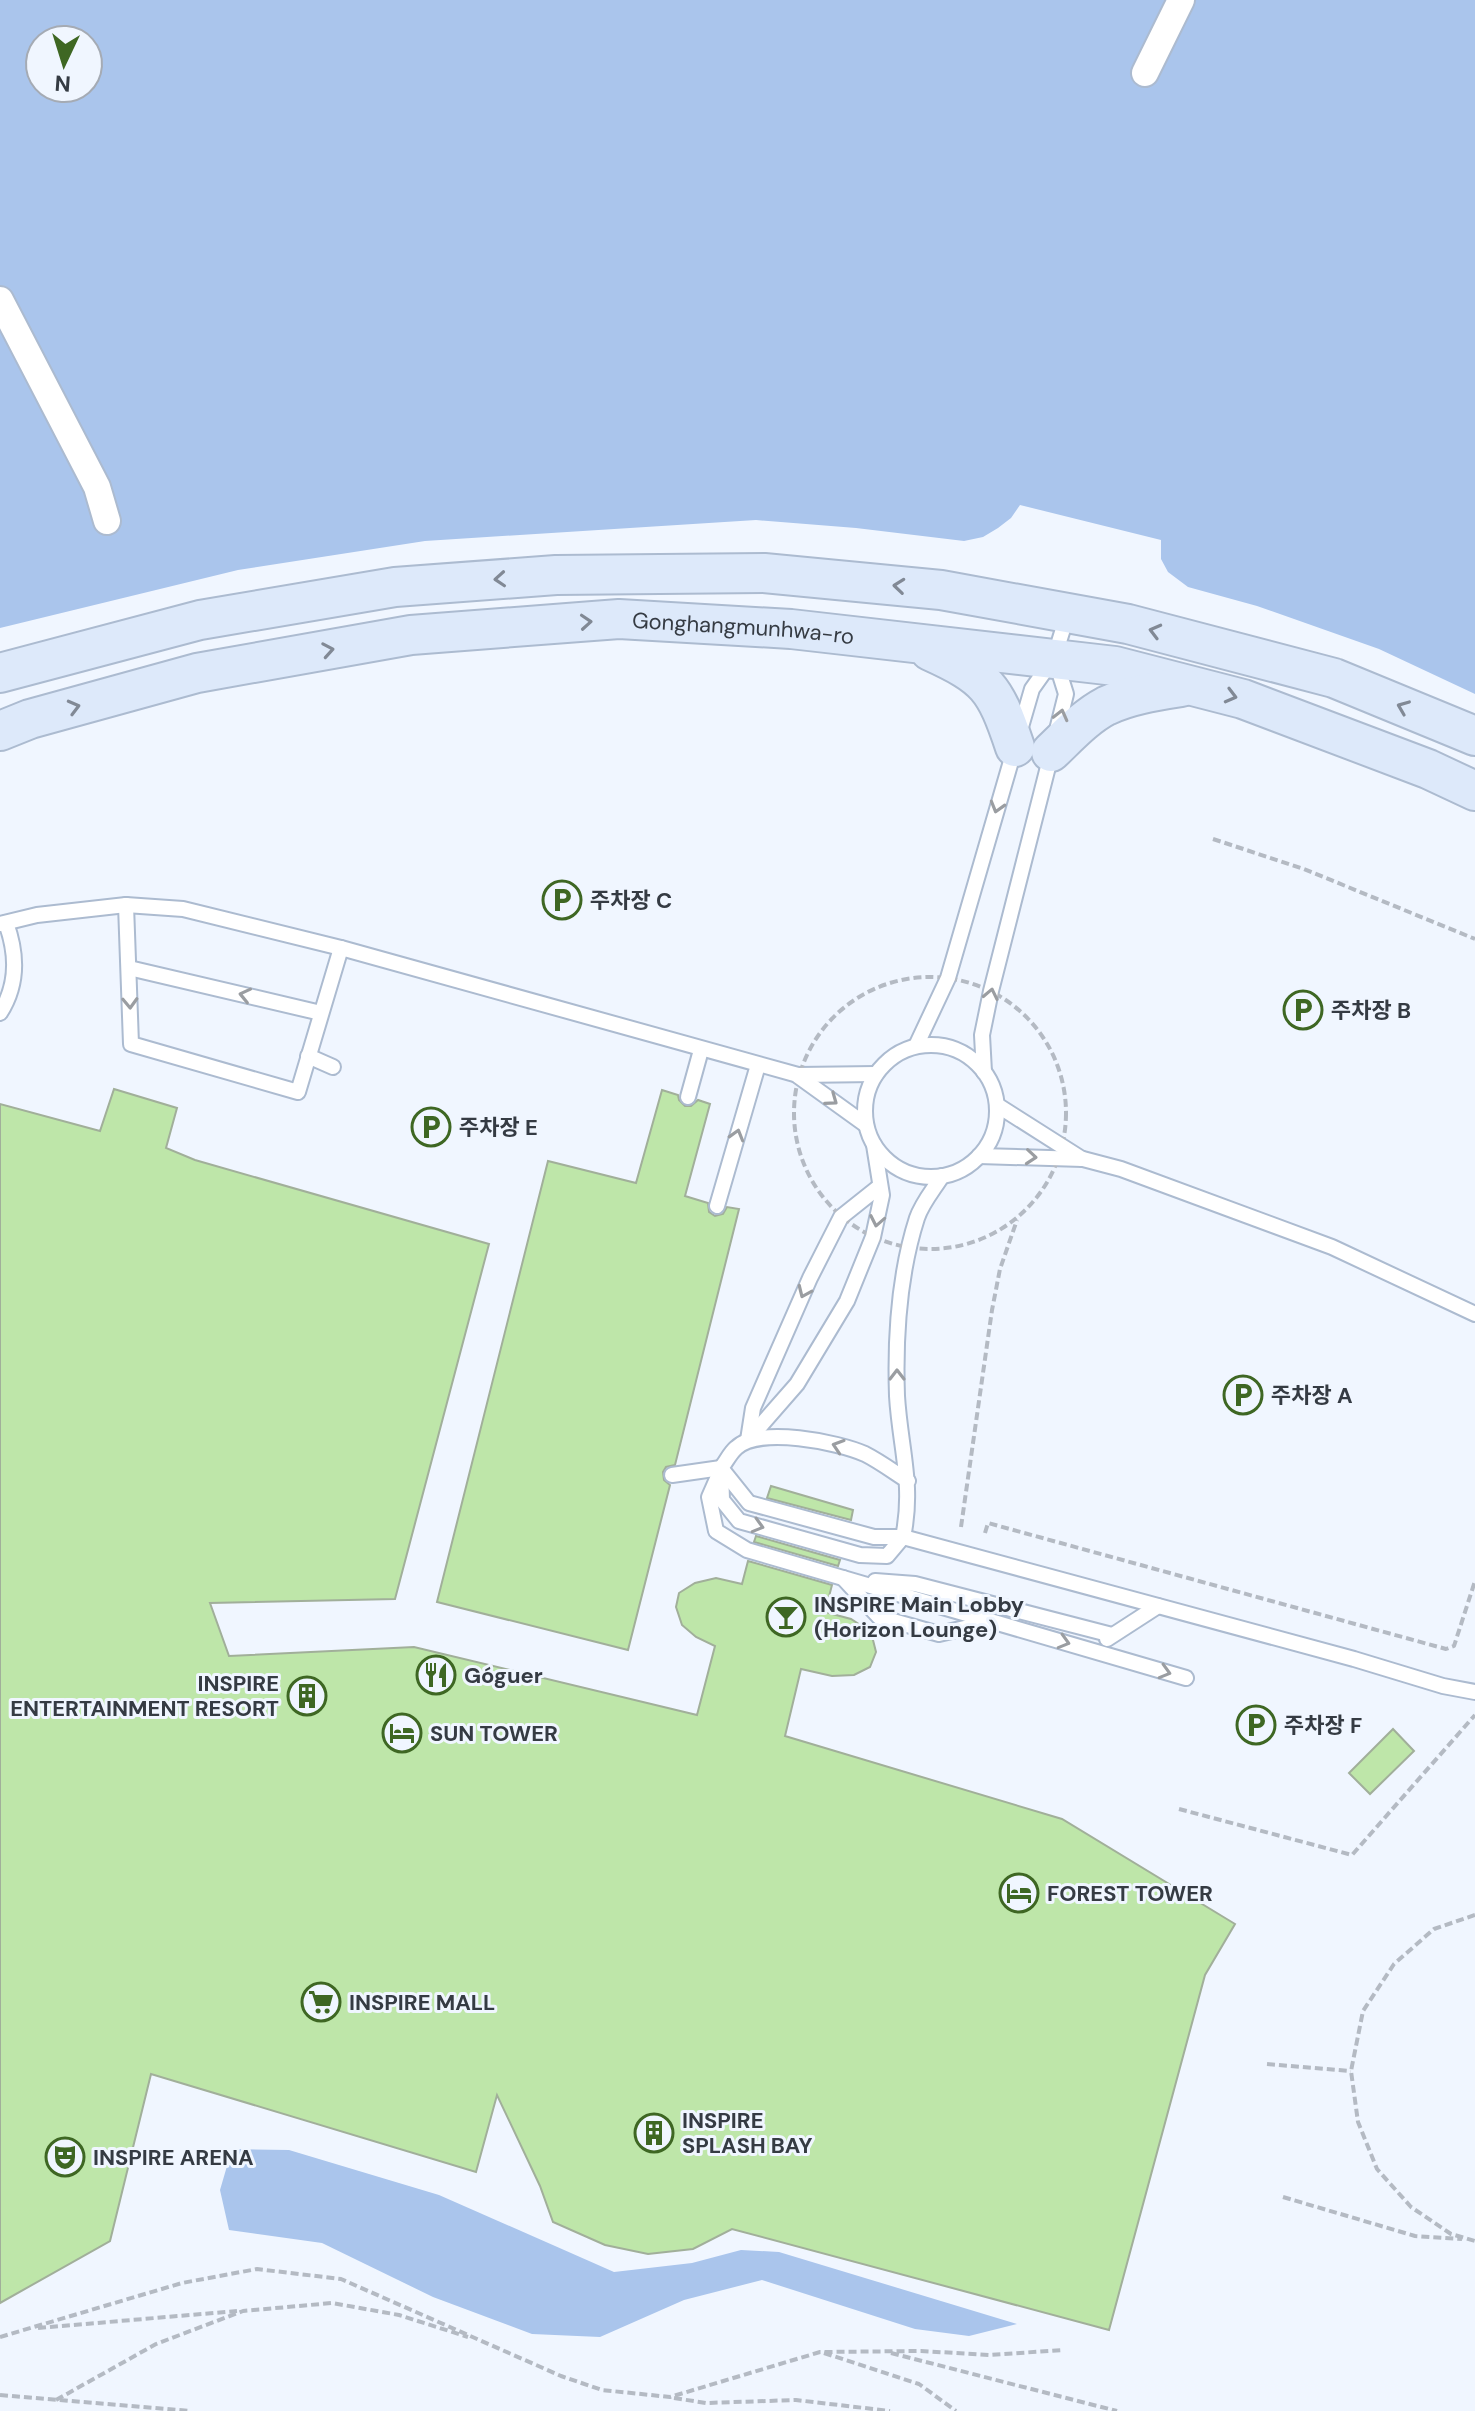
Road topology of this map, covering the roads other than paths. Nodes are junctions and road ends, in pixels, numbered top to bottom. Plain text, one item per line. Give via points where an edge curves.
1 (1181, 0) edge
2 (1145, 73) dead end
3 (0, 300) edge
4 (107, 521) dead end
5 (1068, 612) junction
6 (909, 641) junction
7 (1054, 658) junction
8 (0, 673) edge
9 (1192, 686) junction
10 (0, 731) edge
11 (1475, 736) edge
12 (1033, 749) junction
13 (1475, 791) edge
14 (126, 905) junction
15 (3, 924) edge
16 (341, 948) junction
17 (129, 968) junction
18 (0, 1013) edge
19 (321, 1013) junction
20 (916, 1046) junction
21 (701, 1050) junction
22 (308, 1056) junction
23 (758, 1065) junction
24 (333, 1067) dead end
25 (984, 1072) junction
26 (876, 1074) junction
27 (798, 1075) junction
28 (688, 1097) dead end
29 (997, 1105) junction
30 (866, 1125) junction
31 (874, 1144) junction
32 (1060, 1153) junction
33 (979, 1156) junction
34 (942, 1176) junction
35 (880, 1186) junction
36 (717, 1206) dead end
37 (1475, 1314) edge
38 (748, 1440) junction
39 (721, 1468) junction
40 (672, 1475) dead end
41 (908, 1481) junction
42 (903, 1537) junction
43 (843, 1578) junction
44 (1158, 1606) junction
45 (992, 1621) junction
46 (1112, 1635) junction
47 (1090, 1650) junction
48 (1186, 1678) dead end
49 (1475, 1692) edge

1 - 2 street
3 - 4 street via 97,487
5 - 7 lane
5 -> 8 street via 941,590 764,573 556,575 395,587 200,620
11 -> 5 street via 1334,678
6 - 7 street, Gonghangmunhwa-ro
10 -> 6 street, Gonghangmunhwa-ro via 197,673 411,635 619,619
6 - 12 street via 967,668 988,686
7 - 9 street, Gonghangmunhwa-ro via 1115,666
7 - 12 lane via 1032,689
12 -> 7 lane via 1066,694
9 - 12 street via 1148,692 1106,706
9 -> 13 street, Gonghangmunhwa-ro via 1257,704
12 -> 20 lane via 948,978
25 -> 12 lane via 982,1035
14 - 15 lane
14 - 16 lane via 183,909
14 - 17 lane
15 - 18 lane via 15,945 11,994
16 - 19 lane
16 - 21 lane
19 -> 17 lane
17 -> 22 lane via 131,1044 298,1092
19 - 22 lane
20 - 25 lane via 954,1049
20 - 26 lane via 887,1061
21 - 23 lane
21 - 28 lane
22 - 24 lane
23 - 27 lane
36 -> 23 lane
25 - 29 lane
26 - 27 lane
26 - 30 lane via 864,1107
27 -> 30 lane
29 - 32 lane
29 - 33 lane via 989,1141
30 - 31 lane
31 - 34 lane via 903,1170
31 - 35 lane
33 -> 32 lane
32 - 37 lane via 1121,1169 1332,1247
33 - 34 lane
41 -> 34 lane via 897,1397 901,1306 918,1215
35 -> 38 lane via 873,1237 847,1301 797,1384
35 -> 38 lane via 841,1217 753,1408
38 - 39 lane
41 -> 38 lane via 865,1454 825,1441
39 - 40 lane
39 -> 42 lane via 749,1503 874,1537
39 - 43 lane via 709,1497 716,1531 747,1550
41 - 42 lane
42 - 44 lane
43 - 45 lane
43 - 45 lane via 879,1617 939,1634
43 - 46 lane via 915,1584
44 - 46 lane
44 - 49 lane
45 -> 47 lane
46 - 47 lane
47 -> 48 lane

